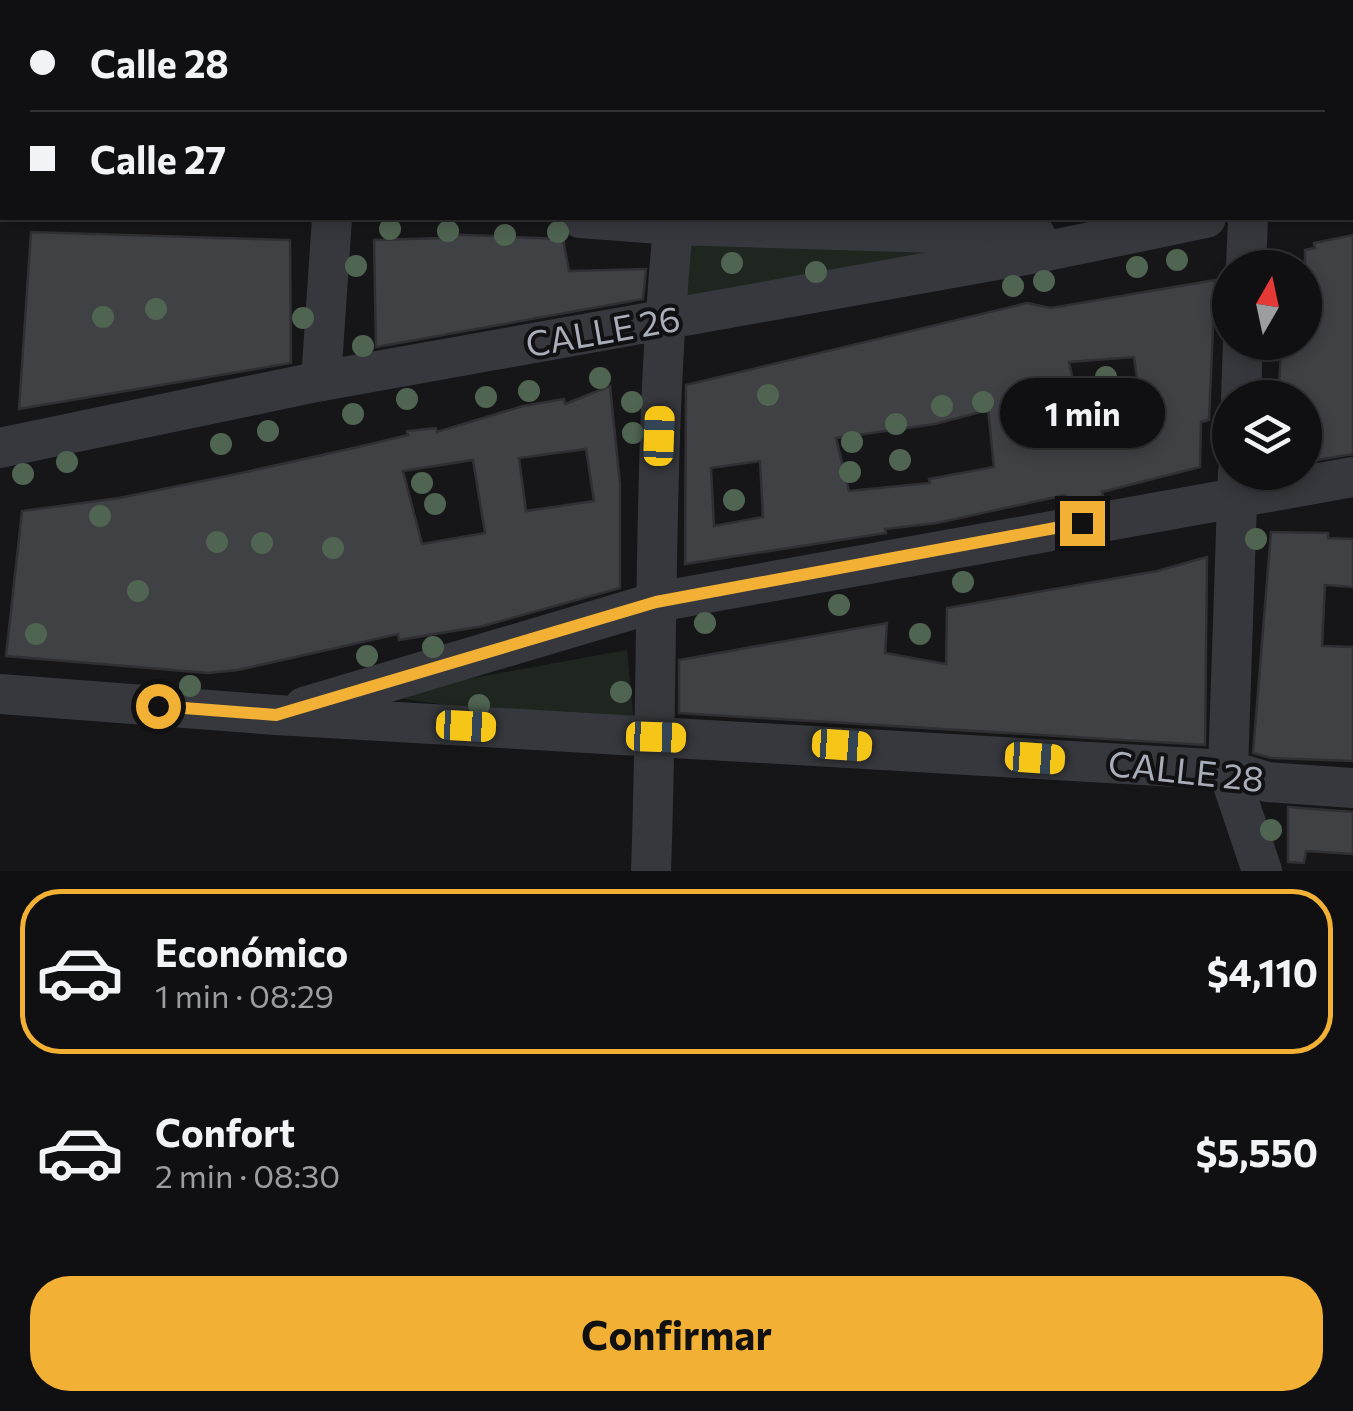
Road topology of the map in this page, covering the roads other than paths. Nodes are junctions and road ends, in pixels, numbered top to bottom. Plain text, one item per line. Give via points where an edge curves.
1 (332, 220) edge
2 (643, 220) edge
3 (1187, 220) edge
4 (1248, 220) edge
5 (674, 221) edge
6 (1043, 235) edge
7 (1247, 250) edge
8 (664, 321) junction
9 (321, 381) junction
10 (0, 448) edge
11 (1349, 478) edge
12 (1322, 479) edge
13 (1212, 488) edge
14 (1237, 490) edge
15 (656, 602) junction
16 (0, 694) edge
17 (276, 715) junction
18 (656, 737) junction
19 (1228, 770) junction
20 (1353, 788) edge
21 (651, 871) edge
22 (1262, 871) edge

1 - 9 street
2 - 5 street
3 - 6 street, CALLE 26
4 - 7 street
5 - 6 street
5 - 8 street
6 - 8 street, CALLE 26
8 - 9 street, CALLE 26
8 - 15 street
9 - 10 street, CALLE 26
11 - 12 street
13 - 15 street
14 - 19 street
15 - 17 street
15 - 18 street
16 - 17 street, CALLE 28
17 - 18 street, CALLE 28
18 - 19 street, CALLE 28
18 - 21 street
19 - 20 street, CALLE 28 via 1266,782
19 - 22 street

